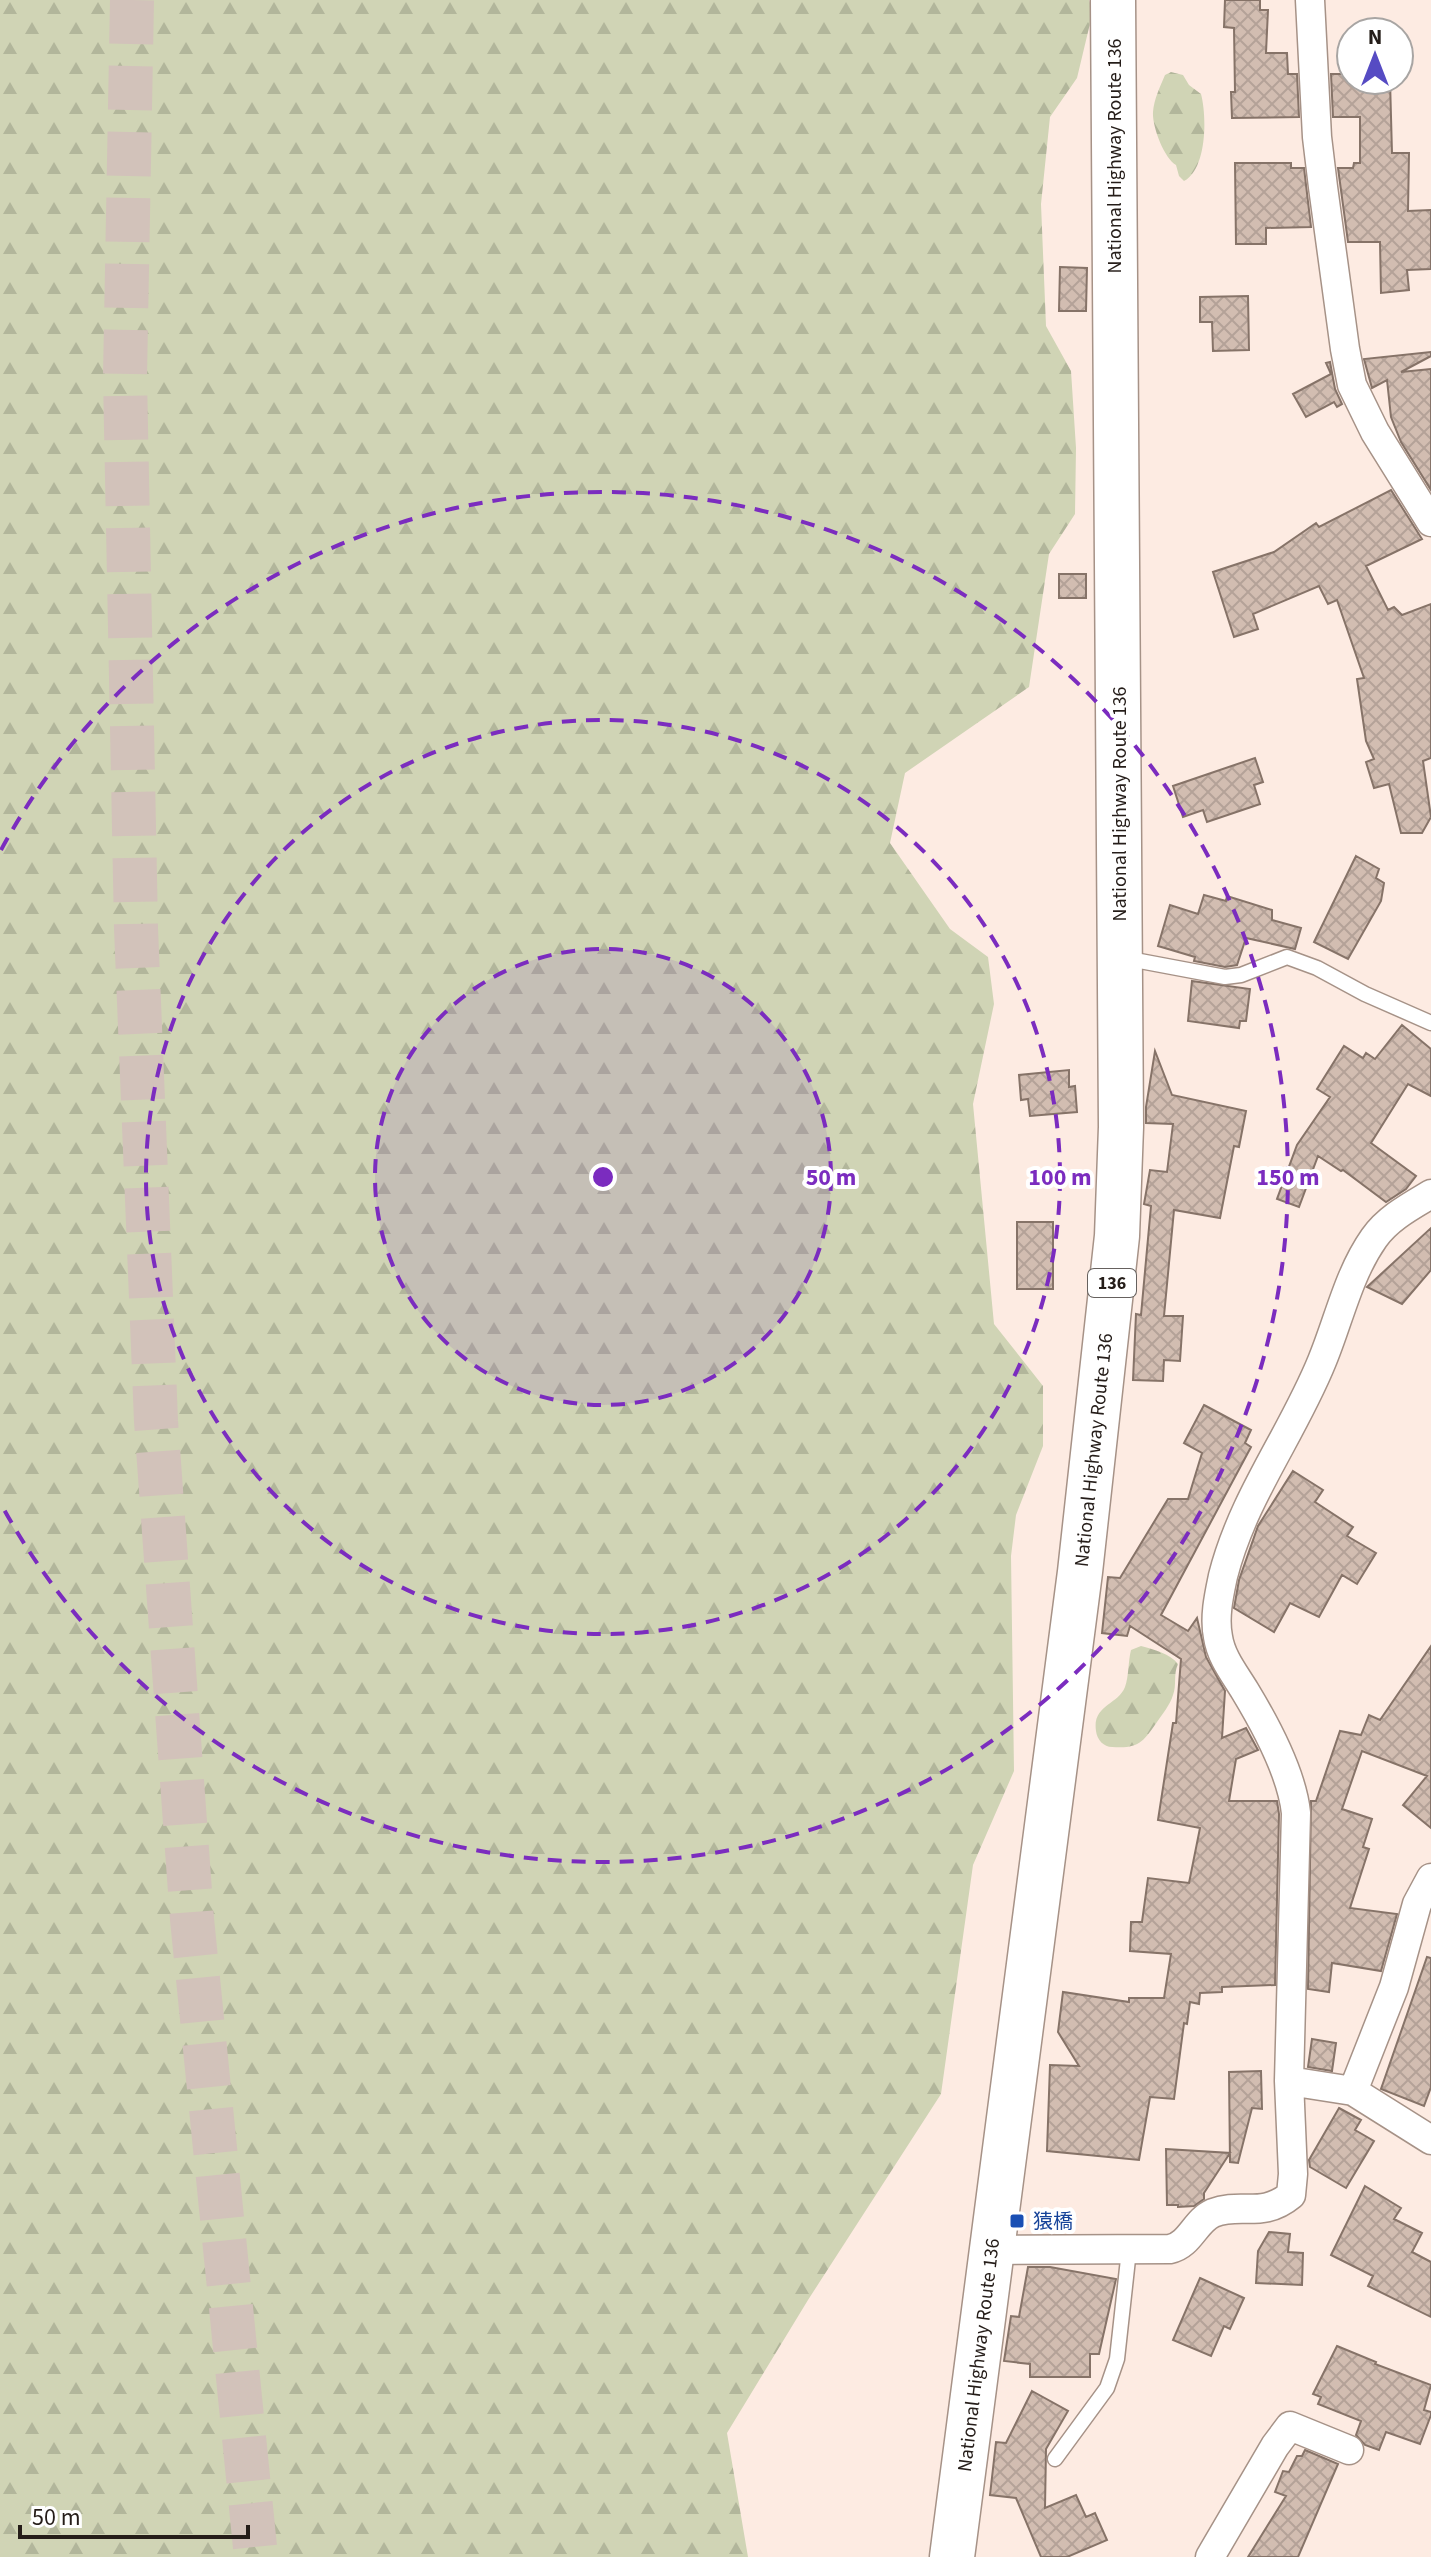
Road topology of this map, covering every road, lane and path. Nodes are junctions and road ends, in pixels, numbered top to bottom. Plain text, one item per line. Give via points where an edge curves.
1 (1113, 0) edge
2 (1310, 0) edge
3 (1431, 522) edge
4 (1120, 958) junction
5 (1431, 1023) edge
6 (1431, 1194) edge
7 (1431, 1878) edge
8 (1289, 2081) junction
9 (1353, 2091) junction
10 (1431, 2140) edge
11 (992, 2250) junction
12 (1129, 2250) junction
13 (1349, 2450) dead end
14 (1055, 2459) dead end
15 (952, 2557) edge
16 (1210, 2557) edge

1 - 4 highway, National Highway Route 136 / 136
2 - 3 street via 1317,137 1352,385
4 - 5 lane via 1225,977 1287,957
4 - 11 highway, National Highway Route 136 / 136 via 1117,1236 1080,1572
6 - 8 street via 1397,1214 1365,1250 1321,1364 1239,1526 1221,1587 1217,1615 1224,1658 1257,1712 1293,1793 1296,1813
7 - 9 street via 1417,1904 1394,1987
8 - 9 street
8 - 12 street via 1291,2195 1268,2209 1217,2212 1178,2247
9 - 10 street
11 - 12 street
11 - 15 highway, National Highway Route 136 / 136
12 - 14 lane via 1117,2359 1107,2388
13 - 16 street via 1290,2426

